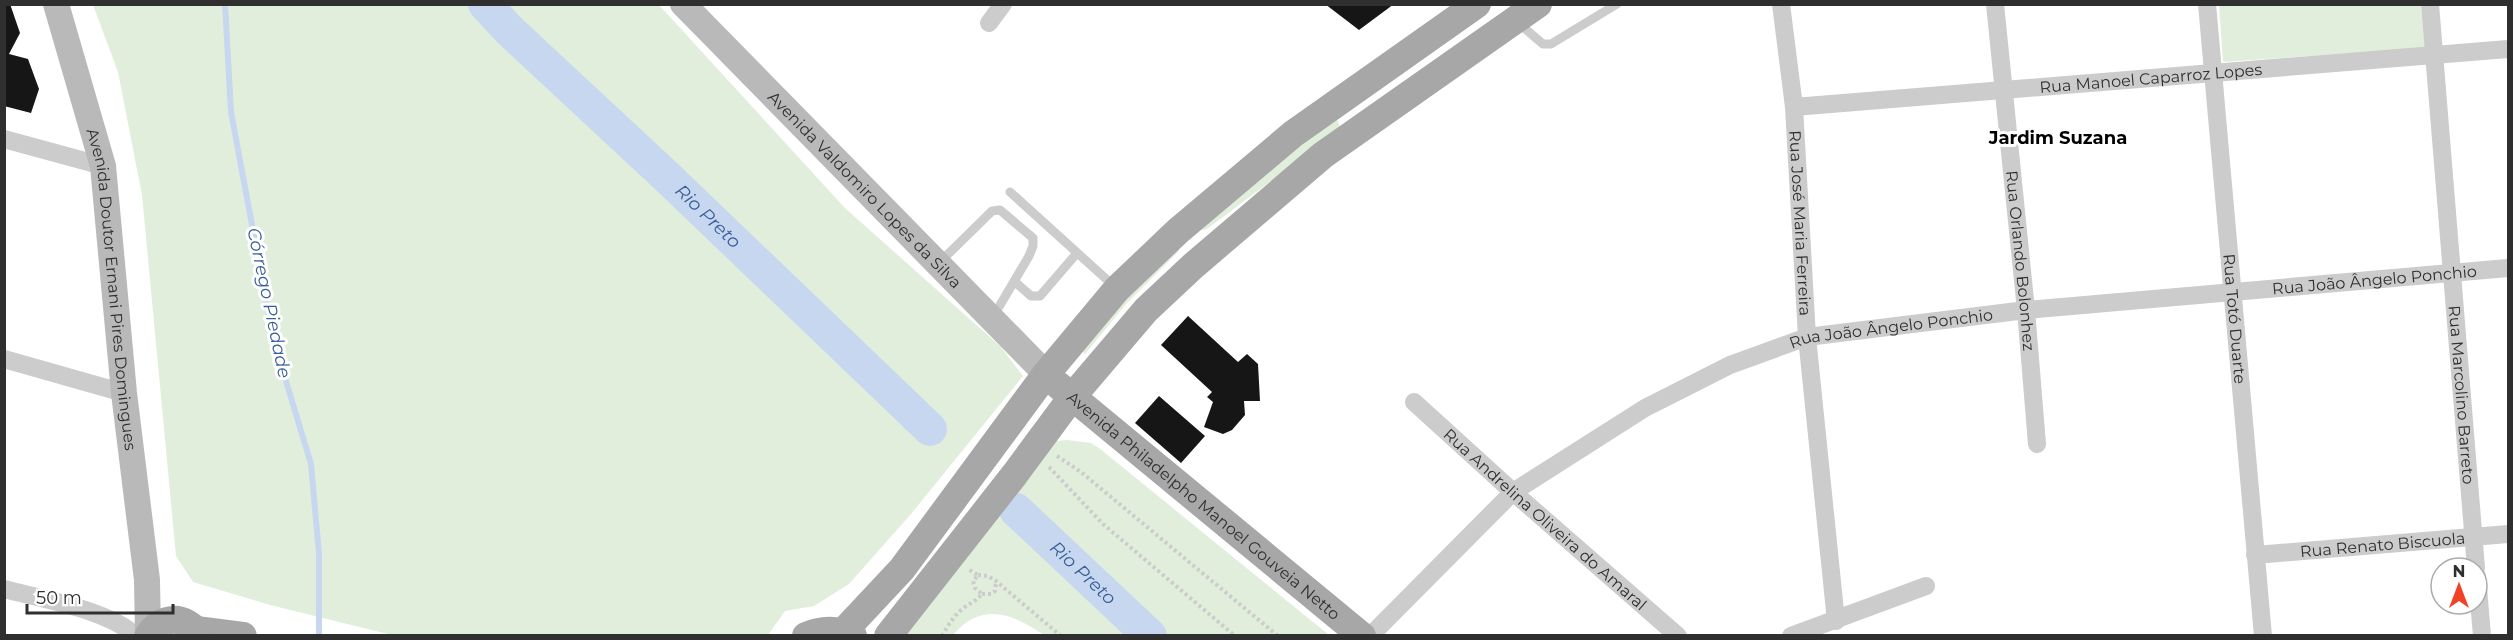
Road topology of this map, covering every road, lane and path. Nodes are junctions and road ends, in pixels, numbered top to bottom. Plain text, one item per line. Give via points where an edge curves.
1 (56, 4) edge
2 (683, 4) edge
3 (1003, 4) edge
4 (1617, 4) edge
5 (1781, 4) edge
6 (1995, 4) edge
7 (2207, 4) edge
8 (2430, 4) edge
9 (1467, 12) edge
10 (1527, 13) edge
11 (989, 22) dead end
12 (2508, 49) edge
13 (2434, 55) junction
14 (2213, 73) junction
15 (1438, 76) junction
16 (1377, 77) junction
17 (2004, 90) junction
18 (1794, 107) junction
19 (4, 139) edge
20 (1345, 141) junction
21 (103, 166) junction
22 (1011, 192) dead end
23 (1178, 231) junction
24 (1077, 253) junction
25 (1204, 257) junction
26 (938, 264) junction
27 (2508, 268) edge
28 (2452, 273) junction
29 (1015, 282) junction
30 (1117, 290) junction
31 (2232, 292) junction
32 (2026, 310) junction
33 (992, 319) junction
34 (1807, 337) junction
35 (4, 359) edge
36 (1046, 374) junction
37 (124, 393) junction
38 (1071, 397) junction
39 (1414, 402) dead end
40 (2037, 444) dead end
41 (1038, 454) junction
42 (1513, 492) junction
43 (2508, 534) edge
44 (2474, 537) junction
45 (2255, 555) junction
46 (2475, 556) edge
47 (950, 557) junction
48 (978, 575) junction
49 (147, 580) junction
50 (996, 581) junction
51 (1926, 586) dead end
52 (4, 589) edge
53 (982, 594) junction
54 (2480, 616) edge
55 (1836, 621) junction
56 (192, 628) edge
57 (848, 634) edge
58 (148, 635) edge
59 (136, 636) edge
60 (243, 636) edge
61 (806, 636) edge
62 (888, 636) edge
63 (942, 636) edge
64 (1061, 636) edge
65 (1236, 636) edge
66 (1278, 636) edge
67 (1362, 636) edge
68 (1370, 636) edge
69 (1678, 636) edge
70 (1791, 636) edge
71 (2263, 636) edge
72 (2482, 636) edge

1 - 21 main road, Avenida Doutor Ernani Pires Domingues
2 - 26 main road, Avenida Valdomiro Lopes da Silva
3 - 11 street
4 - 10 lane via 1551,44 1543,44
5 - 18 street, Rua José Maria Ferreira
6 - 17 street, Rua Orlando Bolonhez
7 - 14 street, Rua Totó Duarte
8 - 13 street, Rua Marcolino Barreto
9 - 15 main road via 1461,41
9 - 16 main road via 1398,58
10 - 15 main road
12 - 13 street, Rua Manoel Caparroz Lopes
13 - 14 street, Rua Manoel Caparroz Lopes
13 - 28 street, Rua Marcolino Barreto
14 - 17 street, Rua Manoel Caparroz Lopes
14 - 31 street, Rua Totó Duarte
15 - 20 main road
16 - 20 main road via 1353,110
16 - 23 main road via 1293,134
17 - 18 street, Rua Manoel Caparroz Lopes
17 - 32 street, Rua Orlando Bolonhez
18 - 34 street, Rua José Maria Ferreira
19 - 21 street
20 - 25 main road via 1323,155
21 - 37 main road, Avenida Doutor Ernani Pires Domingues
22 - 24 lane
23 - 25 main road
23 - 30 main road
24 - 29 lane via 1040,296 1031,296
24 - 30 lane
25 - 38 main road via 1127,330
26 - 29 lane via 992,211 1000,210 1033,238 1033,246
26 - 33 main road, Avenida Valdomiro Lopes da Silva
27 - 28 street, Rua João Ângelo Ponchio
28 - 31 street, Rua João Ângelo Ponchio
28 - 44 street, Rua Marcolino Barreto
29 - 33 lane
30 - 36 main road
31 - 32 street, Rua João Ângelo Ponchio
31 - 45 street, Rua Totó Duarte
32 - 34 street, Rua João Ângelo Ponchio
32 - 40 street, Rua Orlando Bolonhez
33 - 36 main road, Avenida Valdomiro Lopes da Silva
34 - 42 street, Rua João Ângelo Ponchio via 1730,365 1646,408
34 - 55 street, Rua José Maria Ferreira
35 - 37 street
36 - 38 main road, Avenida Philadelpho Manoel Gouveia Netto
36 - 57 main road via 902,569
37 - 49 main road, Avenida Doutor Ernani Pires Domingues
38 - 41 main road
38 - 67 main road, Avenida Philadelpho Manoel Gouveia Netto
39 - 42 street, Rua Andrelina Oliveira do Amaral
41 - 47 main road
41 - 65 path via 1103,524
41 - 66 path via 1050,451 1081,472
42 - 68 street, Rua João Ângelo Ponchio
42 - 69 street, Rua Andrelina Oliveira do Amaral
43 - 44 street, Rua Renato Biscuola
44 - 45 street, Rua Renato Biscuola
44 - 46 street, Rua Marcolino Barreto
45 - 71 street, Rua Totó Duarte
47 - 48 path
47 - 62 main road
48 - 50 path
48 - 53 path via 973,581
49 - 56 main road
49 - 58 main road, Avenida Doutor Ernani Pires Domingues
50 - 53 path via 995,591
50 - 64 path
51 - 55 street
52 - 59 street via 107,617
53 - 63 path via 953,618
54 - 72 street
55 - 70 street
56 - 58 main road via 162,622
56 - 60 main road
57 - 61 main road via 817,631

